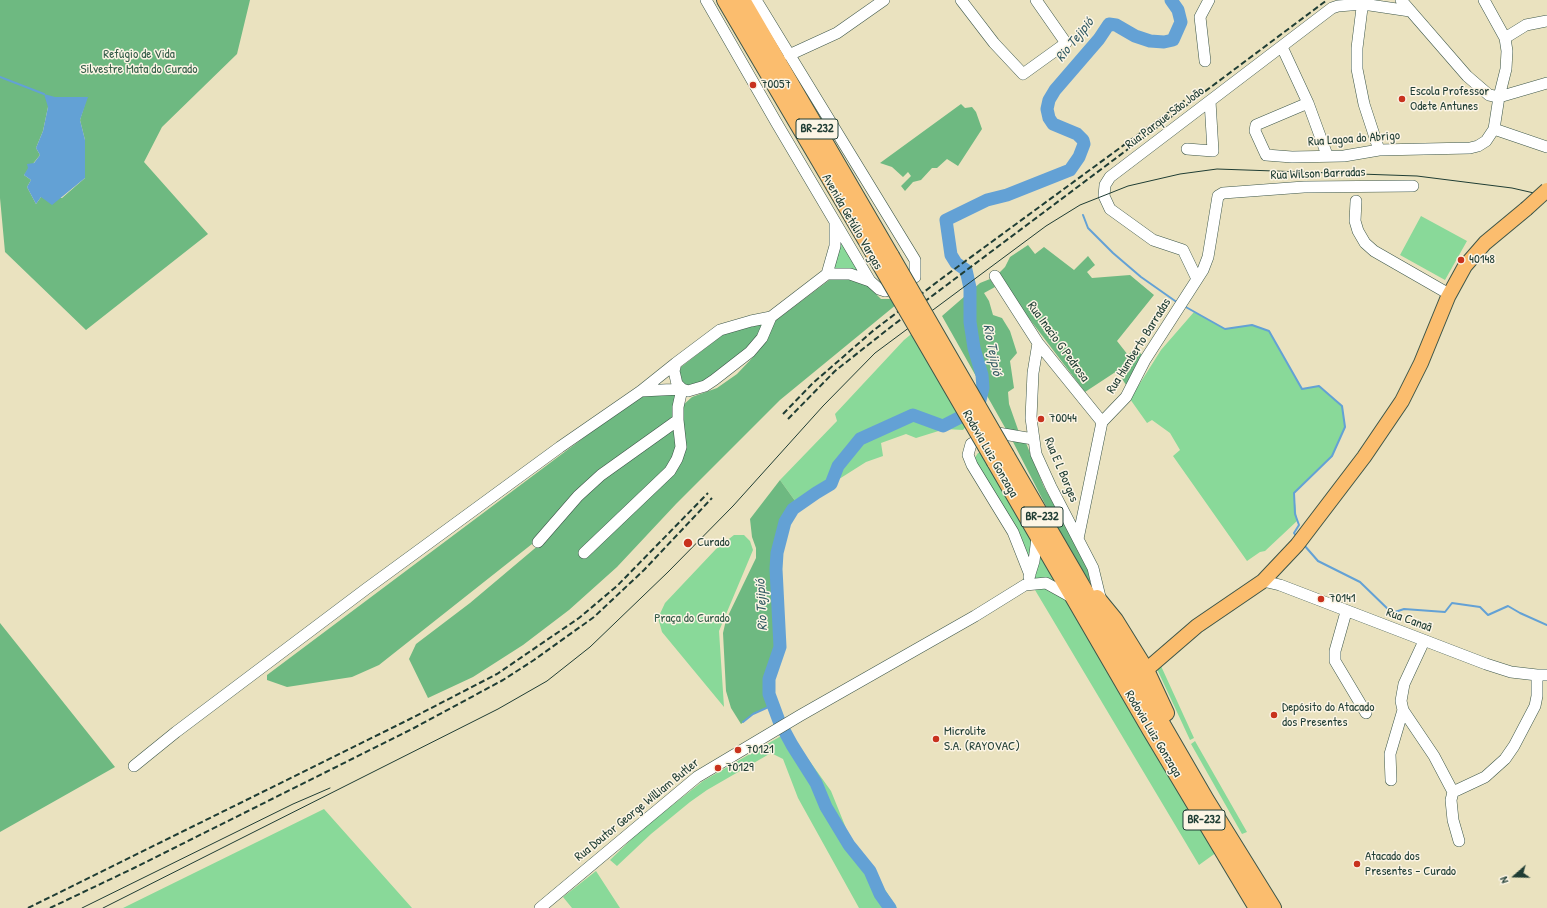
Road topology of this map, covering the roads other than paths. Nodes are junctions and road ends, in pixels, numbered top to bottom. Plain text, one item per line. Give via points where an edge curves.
1 (706, 0) edge
2 (715, 0) edge
3 (725, 0) edge
4 (746, 0) edge
5 (884, 0) edge
6 (961, 0) edge
7 (1036, 0) edge
8 (1209, 0) edge
9 (1400, 0) edge
10 (1484, 0) edge
11 (1363, 2) edge
12 (1384, 4) edge
13 (1410, 11) junction
14 (1547, 21) edge
15 (1505, 38) junction
16 (750, 44) junction
17 (1282, 48) junction
18 (789, 55) junction
19 (1205, 60) dead end
20 (1547, 83) edge
21 (1499, 97) junction
22 (1210, 101) junction
23 (1308, 103) junction
24 (1494, 129) junction
25 (1547, 147) edge
26 (1187, 149) dead end
27 (1379, 150) junction
28 (1327, 155) junction
29 (1414, 186) dead end
30 (1547, 190) edge
31 (1223, 193) joint
32 (1356, 201) dead end
33 (835, 221) junction
34 (885, 260) junction
35 (828, 274) junction
36 (994, 276) dead end
37 (1197, 279) junction
38 (870, 281) junction
39 (1450, 294) junction
40 (771, 317) junction
41 (1038, 342) junction
42 (676, 363) junction
43 (682, 389) junction
44 (641, 391) junction
45 (678, 420) junction
46 (1102, 422) junction
47 (1033, 439) junction
48 (1000, 459) junction
49 (1037, 538) junction
50 (1078, 539) junction
51 (538, 542) dead end
52 (584, 553) dead end
53 (1030, 575) junction
54 (1078, 580) junction
55 (1263, 581) junction
56 (1025, 585) junction
57 (1074, 598) junction
58 (1101, 601) junction
59 (1346, 612) junction
60 (1424, 640) junction
61 (1146, 670) junction
62 (1542, 675) edge
63 (1403, 710) junction
64 (1366, 713) dead end
65 (134, 766) dead end
66 (1391, 780) dead end
67 (1453, 792) junction
68 (1206, 800) junction
69 (1231, 841) junction
70 (1459, 841) dead end
71 (540, 908) edge
72 (1257, 908) edge
73 (1273, 908) edge
74 (1285, 908) edge

1 - 33 street, Avenida Getúlio Vargas
2 - 16 highway
3 - 16 highway, Rodovia Luiz Gonzaga / BR-232
4 - 18 street, Avenida Getúlio Vargas
4 - 34 highway, Rodovia Luiz Gonzaga / BR-232
5 - 18 street via 837,33
6 - 7 street via 994,43 1023,74 1066,42
8 - 19 street via 1200,16
9 - 13 street
10 - 15 street
11 - 12 street, Rua Parque São João
11 - 17 street, Rua Parque São João via 1332,8
11 - 27 street via 1357,70 1364,104
12 - 13 street, Rua Parque São João
13 - 21 street via 1467,76 1489,95
14 - 15 street via 1526,25
15 - 21 street via 1506,69
16 - 34 highway, Rodovia Luiz Gonzaga / BR-232
17 - 22 street, Rua Parque São João
17 - 23 street
18 - 38 street, Avenida Getúlio Vargas via 915,260 915,277 896,287 885,291
20 - 21 street
21 - 24 street
22 - 26 street via 1213,151
22 - 37 street, Rua Parque São João via 1110,177 1105,185 1104,196 1110,209 1143,233 1163,244 1183,250
23 - 28 street
23 - 28 street, Rua Lagoa do Abrigo via 1259,122 1254,131 1264,152 1269,156
24 - 25 street
24 - 27 street, Rua Lagoa do Abrigo via 1486,141 1470,148
27 - 28 street, Rua Lagoa do Abrigo via 1353,156
29 - 31 street, Rua Wilson Barradas via 1304,187
30 - 39 main road, bridge via 1476,253 1465,266
31 - 37 street, Rua Humberto Barradas via 1216,199 1208,257
32 - 39 street via 1355,221 1365,243 1374,251
33 - 35 street via 834,246
33 - 38 street, Avenida Getúlio Vargas
34 - 48 highway, Rodovia Luiz Gonzaga / BR-232, bridge
35 - 38 street via 850,274
35 - 40 street
36 - 41 street, Rua Inacio G Pedrosa
37 - 46 street, Rua Humberto Barradas via 1126,397
39 - 55 main road via 1402,401 1300,540
40 - 42 street via 723,328
40 - 43 street via 762,338 733,366 705,386
41 - 46 street, Rua Inacio G Pedrosa
41 - 47 street, Rua E L Borges via 1031,394
42 - 43 street via 675,379
42 - 44 street
43 - 44 street
43 - 45 street
44 - 65 street via 560,447 360,594
45 - 51 street via 601,475 578,496
45 - 52 street via 681,447 670,471
46 - 50 street
47 - 50 street, Rua E L Borges via 1042,468
47 - 53 street via 992,432 971,444 968,455 1013,532
48 - 49 highway, Rodovia Luiz Gonzaga / BR-232
48 - 54 highway, Rodovia Luiz Gonzaga / BR-232
49 - 53 street
49 - 57 highway, Rodovia Luiz Gonzaga / BR-232
50 - 58 street, Rua E L Borges via 1093,568
53 - 56 street
54 - 58 highway
54 - 68 highway, Rodovia Luiz Gonzaga / BR-232
55 - 59 street, Rua Canaã
55 - 61 main road via 1198,626
56 - 57 street via 1046,583
56 - 71 street, Rua Doutor George William Butler via 697,777
57 - 72 highway, Rodovia Luiz Gonzaga / BR-232
58 - 61 highway
59 - 60 street, Rua Canaã
59 - 64 street via 1335,651 1335,661
60 - 62 street, Rua Canaã via 1512,672
60 - 63 street via 1404,684 1401,701
61 - 68 highway
62 - 67 street via 1535,706 1505,759 1485,776
63 - 66 street via 1390,754
63 - 67 street via 1434,756
67 - 70 street via 1453,820
68 - 69 highway, Rodovia Luiz Gonzaga / BR-232
69 - 73 highway, Rodovia Luiz Gonzaga / BR-232
69 - 74 highway via 1243,852

